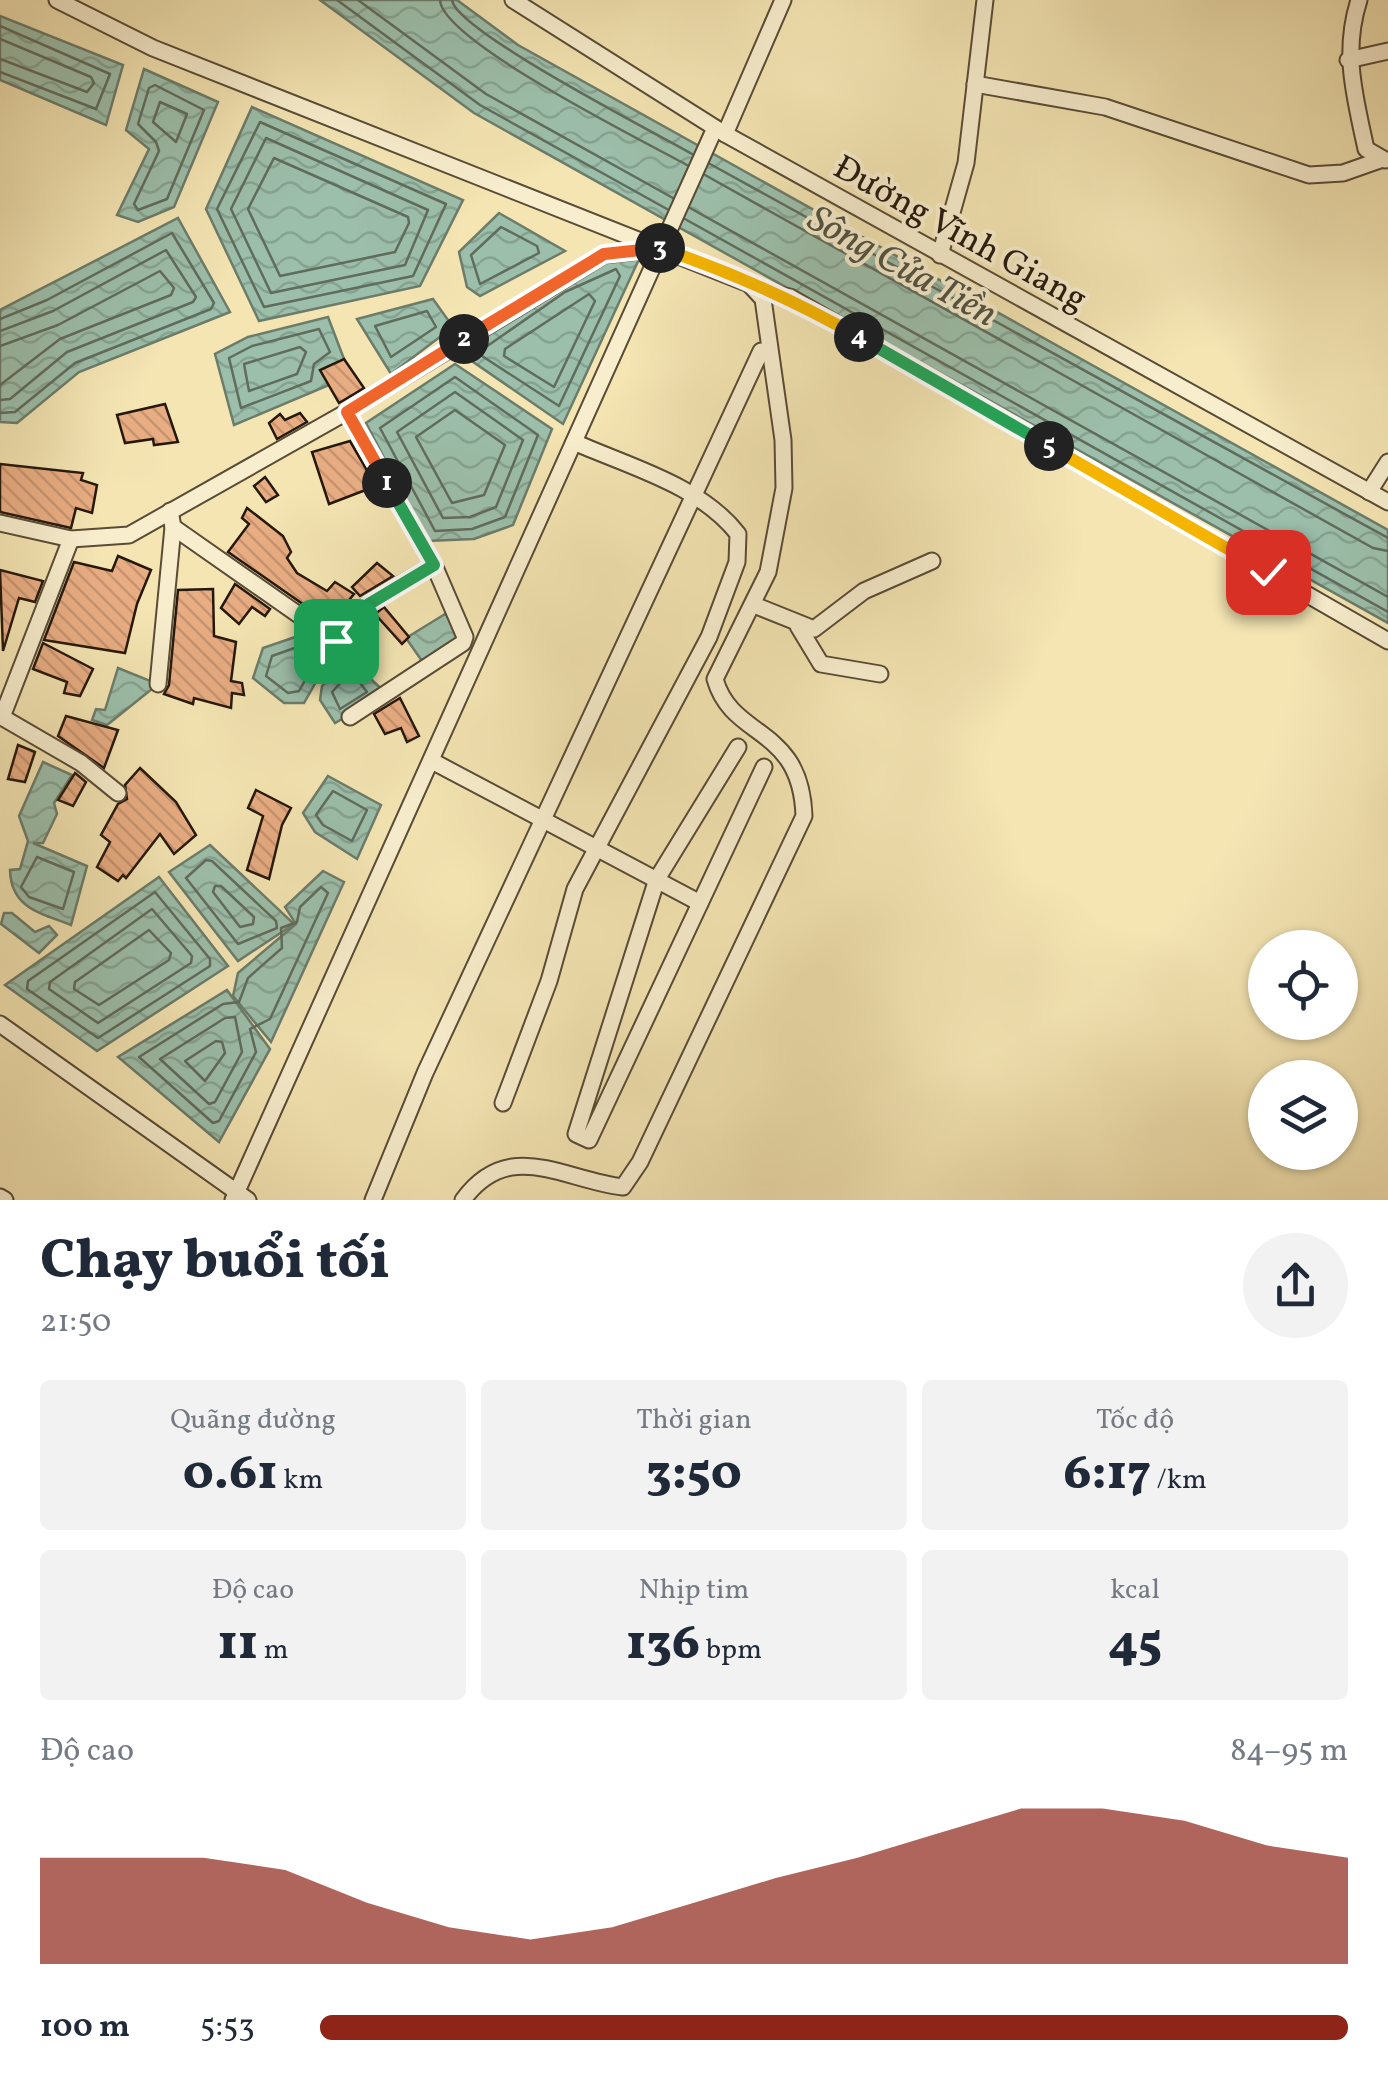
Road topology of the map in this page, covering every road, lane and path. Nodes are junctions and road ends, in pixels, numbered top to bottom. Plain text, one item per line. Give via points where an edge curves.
1 (57, 0) edge
2 (513, 0) edge
3 (783, 0) edge
4 (985, 0) edge
5 (1359, 0) edge
6 (1388, 51) edge
7 (1348, 60) junction
8 (975, 84) junction
9 (720, 131) junction
10 (1384, 160) edge
11 (664, 241) junction
12 (940, 255) junction
13 (757, 290) junction
14 (761, 350) dead end
15 (347, 412) junction
16 (574, 442) junction
17 (1388, 462) edge
18 (1369, 492) junction
19 (695, 496) junction
20 (1388, 502) edge
21 (172, 519) junction
22 (0, 523) edge
23 (71, 539) junction
24 (932, 561) dead end
25 (434, 565) junction
26 (754, 605) junction
27 (798, 626) junction
28 (1388, 641) edge
29 (880, 674) dead end
30 (158, 684) dead end
31 (1, 717) edge
32 (350, 717) dead end
33 (738, 747) dead end
34 (432, 761) junction
35 (764, 768) dead end
36 (118, 794) dead end
37 (544, 816) junction
38 (595, 846) junction
39 (657, 879) junction
40 (700, 903) junction
41 (0, 1024) edge
42 (504, 1104) dead end
43 (240, 1198) edge
44 (372, 1200) edge
45 (463, 1200) edge

1 - 11 street via 152,48
2 - 9 street, Đường Vĩnh Giang
3 - 9 street
4 - 8 street
5 - 7 street
6 - 7 street
7 - 10 street via 1366,150
8 - 10 street via 1104,106 1309,175
8 - 12 street via 966,163
9 - 11 street via 706,147
9 - 12 street, Đường Vĩnh Giang
11 - 13 street
11 - 15 street via 604,254
11 - 16 street
12 - 18 street, Đường Vĩnh Giang
13 - 26 street via 765,307 784,464 776,548
13 - 28 street via 790,297
14 - 19 street
15 - 21 street
15 - 25 street
16 - 19 street
16 - 34 street
17 - 18 street
18 - 20 street, Đường Vĩnh Giang
19 - 37 street
19 - 38 street via 738,534 737,562 710,637
21 - 23 street via 129,535
21 - 25 street via 336,641 369,604
21 - 30 street
22 - 23 street
23 - 31 street
24 - 27 street via 864,592 818,628
25 - 32 street via 465,640
26 - 27 street
26 - 45 street via 715,679 720,699 785,751 803,787 804,816 640,1162 623,1187 554,1168 503,1169 478,1179
27 - 29 street via 821,664
31 - 36 street via 80,763
33 - 39 street
34 - 37 street
34 - 43 street
35 - 40 street
37 - 38 street
37 - 44 street
38 - 39 street
38 - 42 street
39 - 40 street
39 - 40 street via 576,1134 589,1140
41 - 43 street

